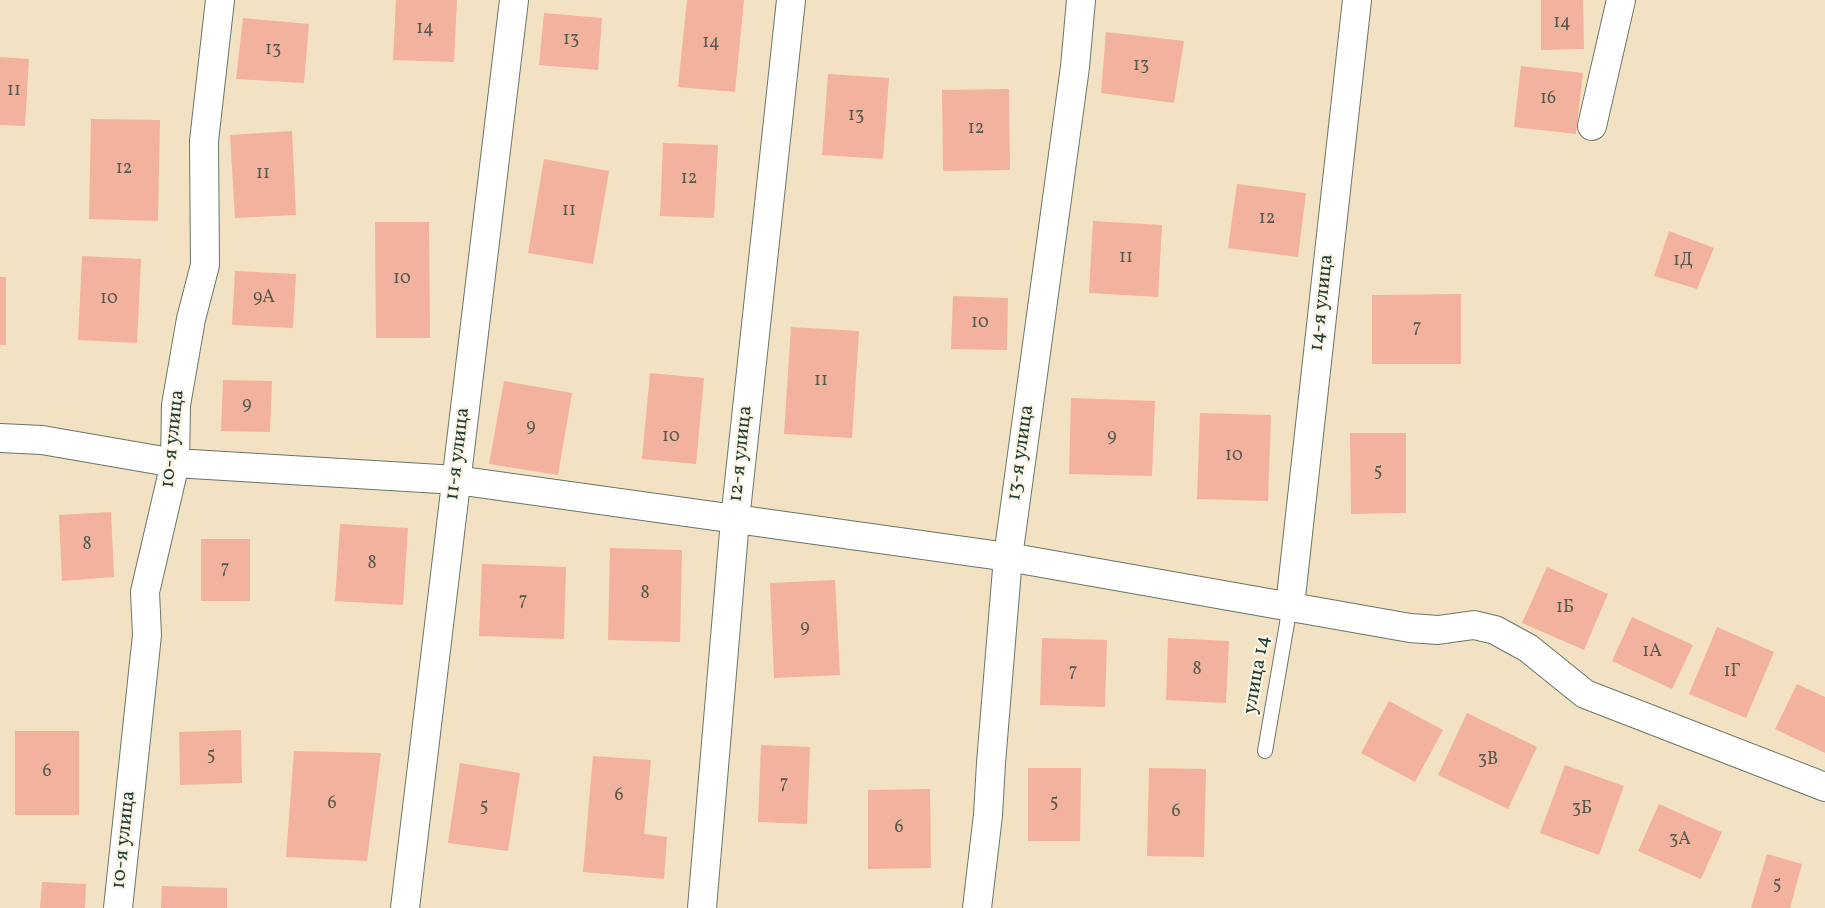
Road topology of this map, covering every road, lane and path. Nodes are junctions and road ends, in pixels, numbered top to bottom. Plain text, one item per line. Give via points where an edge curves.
1 (220, 0) edge
2 (514, 0) edge
3 (791, 0) edge
4 (1082, 0) edge
5 (1357, 0) edge
6 (1621, 0) edge
7 (1592, 126) dead end
8 (0, 438) edge
9 (176, 463) junction
10 (456, 480) junction
11 (735, 520) junction
12 (1008, 556) junction
13 (1290, 606) junction
14 (1265, 751) dead end
15 (1825, 787) edge
16 (118, 908) edge
17 (405, 908) edge
18 (702, 908) edge
19 (976, 908) edge

1 - 9 street, 10-я улица via 204,141 204,265 190,319 176,405
2 - 10 street, 11-я улица
3 - 11 street, 12-я улица
4 - 12 street, 13-я улица
5 - 13 street, 14-я улица
6 - 7 street
8 - 9 street via 42,440
9 - 10 street
9 - 16 street, 10-я улица via 146,592 146,635
10 - 11 street
10 - 17 street, 11-я улица
11 - 12 street
11 - 18 street, 12-я улица
12 - 13 street
12 - 19 street, 13-я улица via 988,815
13 - 14 lane, улица 14
13 - 15 street via 1410,628 1438,630 1474,625 1495,630 1528,648 1585,694

